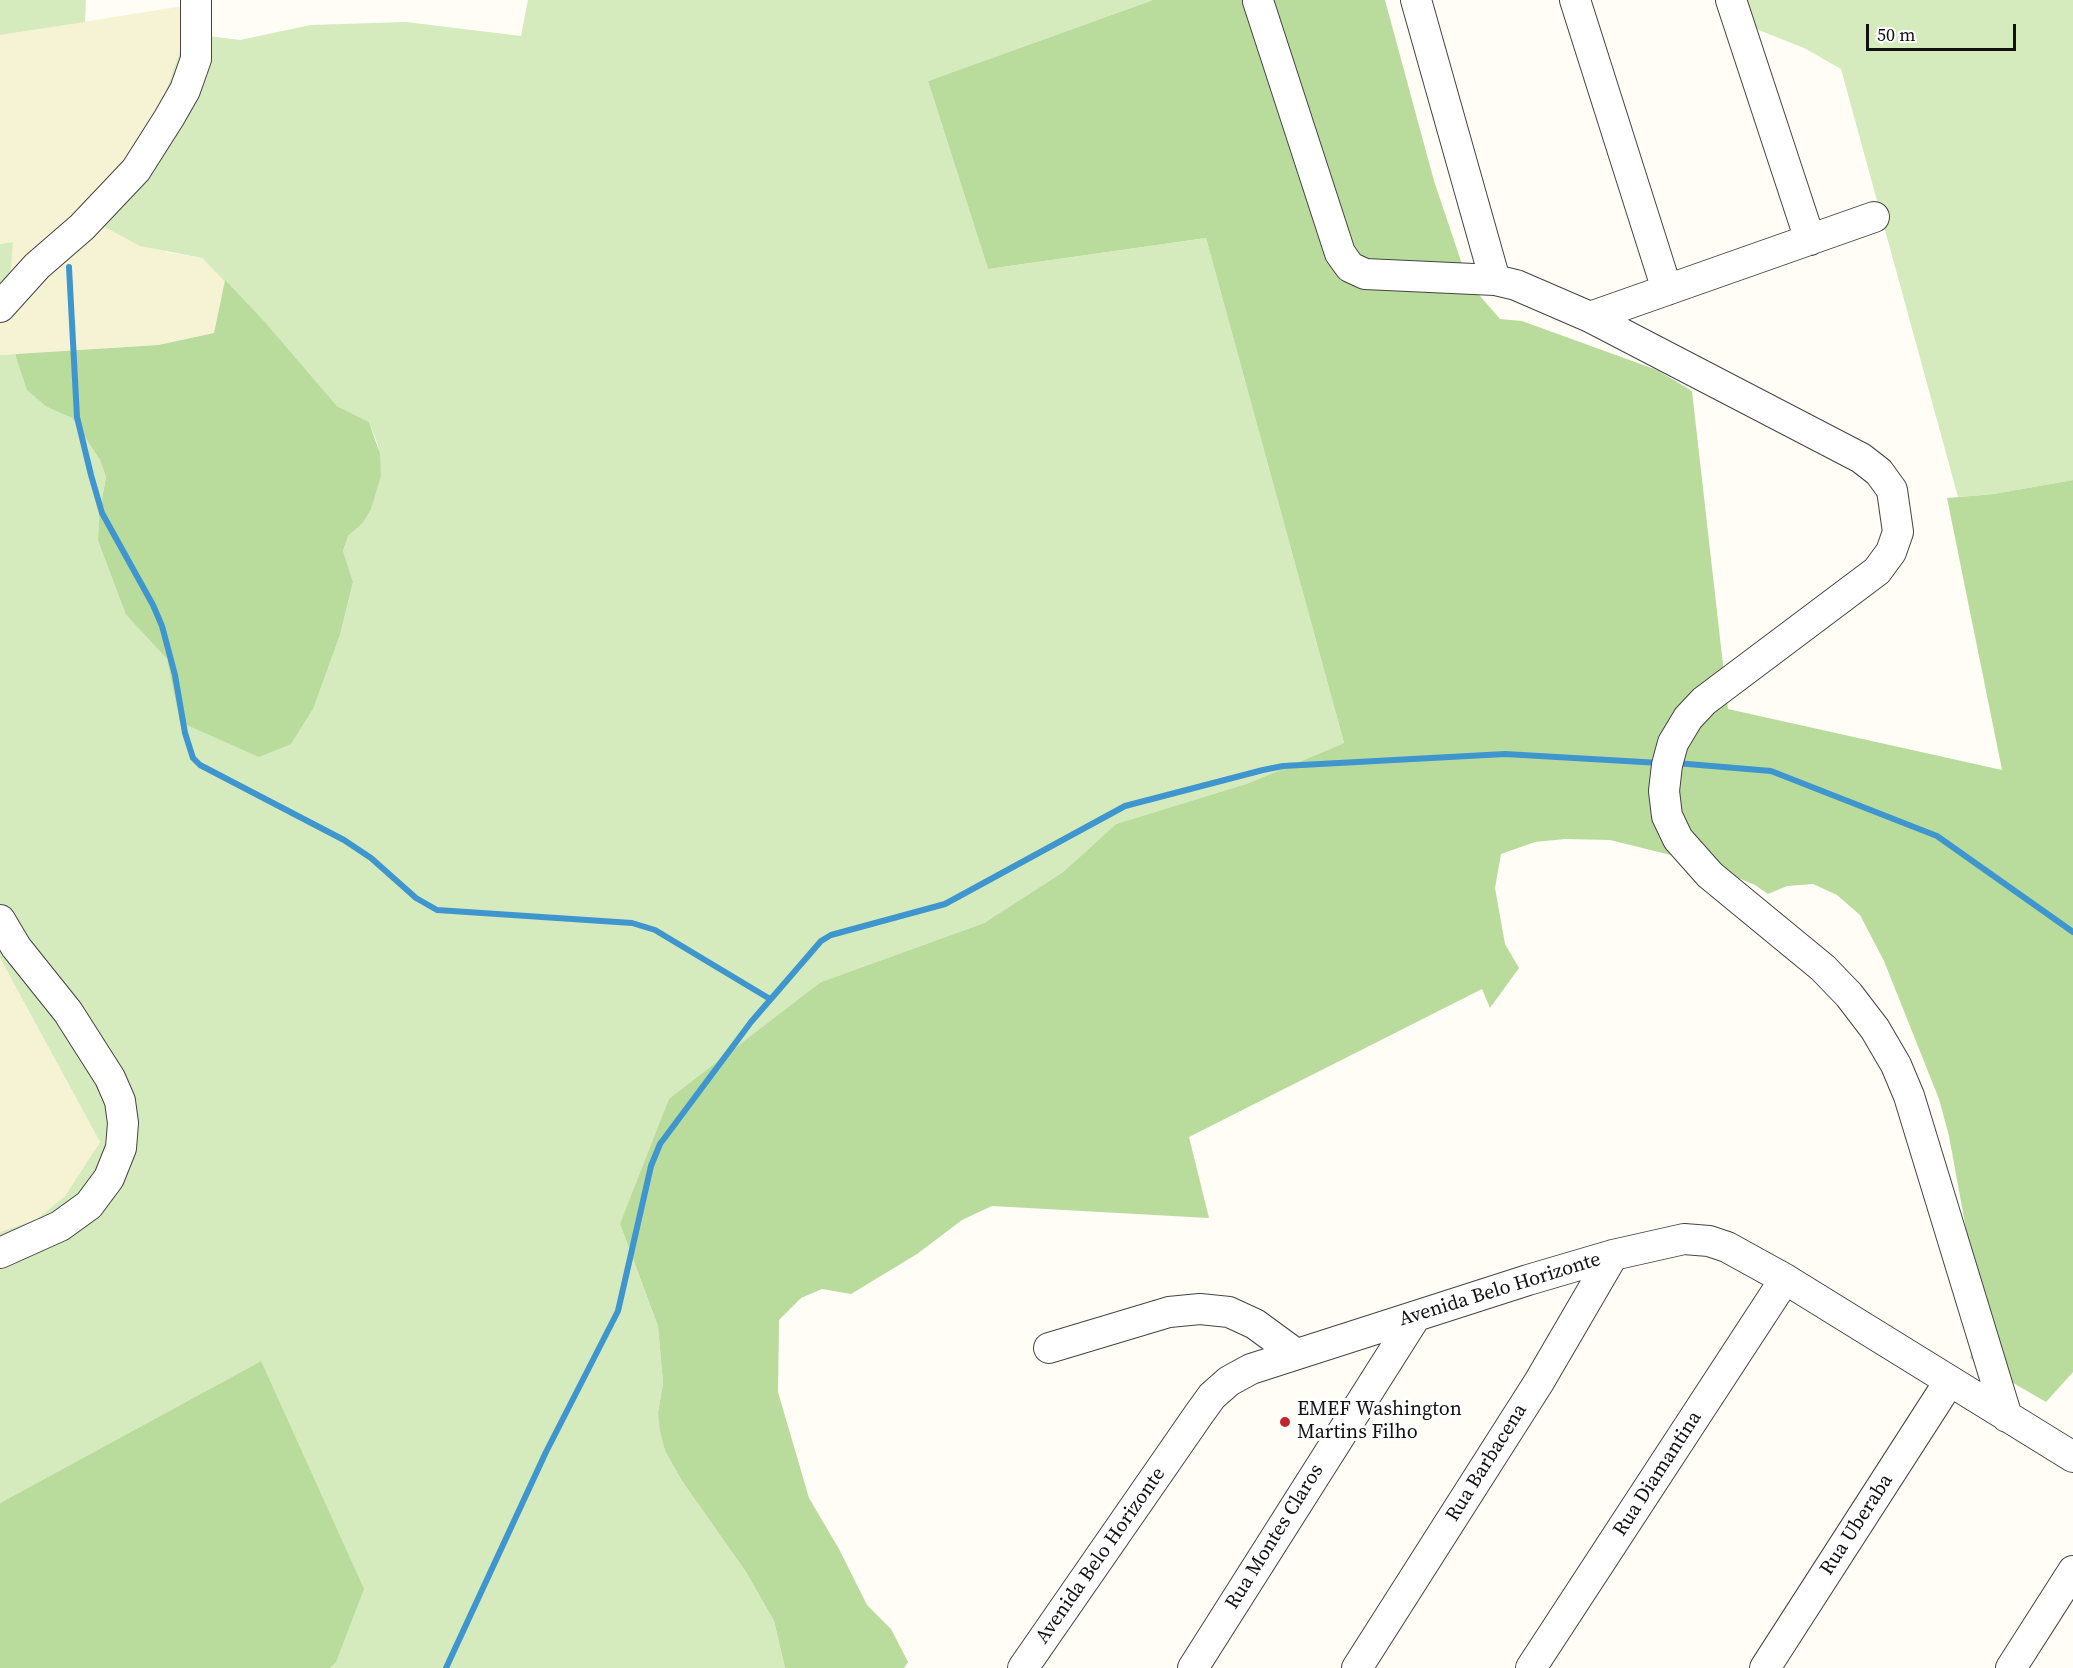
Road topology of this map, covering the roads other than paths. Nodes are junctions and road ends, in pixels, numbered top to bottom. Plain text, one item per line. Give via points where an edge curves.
1 (196, 0) edge
2 (1258, 0) edge
3 (1416, 0) edge
4 (1575, 0) edge
5 (1731, 0) edge
6 (1874, 218) dead end
7 (1810, 240) junction
8 (1496, 279) junction
9 (1667, 290) junction
10 (0, 307) edge
11 (1590, 317) junction
12 (0, 920) edge
13 (0, 1253) edge
14 (1613, 1255) junction
15 (1785, 1279) junction
16 (1416, 1316) junction
17 (1049, 1348) dead end
18 (1296, 1354) junction
19 (1949, 1382) junction
20 (2007, 1417) junction
21 (2073, 1457) edge
22 (2073, 1571) edge
23 (1023, 1668) edge
24 (1192, 1668) edge
25 (1357, 1668) edge
26 (1531, 1668) edge
27 (1765, 1668) edge
28 (2012, 1668) edge

1 - 10 street via 196,59 185,90 136,170 82,226 36,266
2 - 8 street via 1340,253 1350,267 1365,274
3 - 8 street
4 - 9 street
5 - 7 street
6 - 7 street
7 - 9 street
8 - 11 street
9 - 11 street
11 - 20 street via 1861,458 1879,472 1892,490 1898,532 1891,552 1877,571 1704,701 1688,718 1673,743 1667,765 1667,816 1678,839 1710,875 1849,994 1896,1065 1909,1096
12 - 13 street via 16,947 68,1012 110,1078 120,1101 123,1123 121,1148 109,1178 89,1205 60,1226
14 - 15 street, Avenida Belo Horizonte via 1684,1239 1709,1241
14 - 16 street, Avenida Belo Horizonte
14 - 25 street, Rua Barbacena via 1539,1382
15 - 19 street, Avenida Belo Horizonte
15 - 26 street, Rua Diamantina
16 - 18 street, Avenida Belo Horizonte
16 - 24 street, Rua Montes Claros
17 - 18 street via 1169,1312 1200,1309 1229,1312 1255,1324
18 - 23 street, Avenida Belo Horizonte via 1251,1369 1212,1396
19 - 20 street, Avenida Belo Horizonte
19 - 27 street, Rua Uberaba
20 - 21 street, Avenida Belo Horizonte
22 - 28 street

